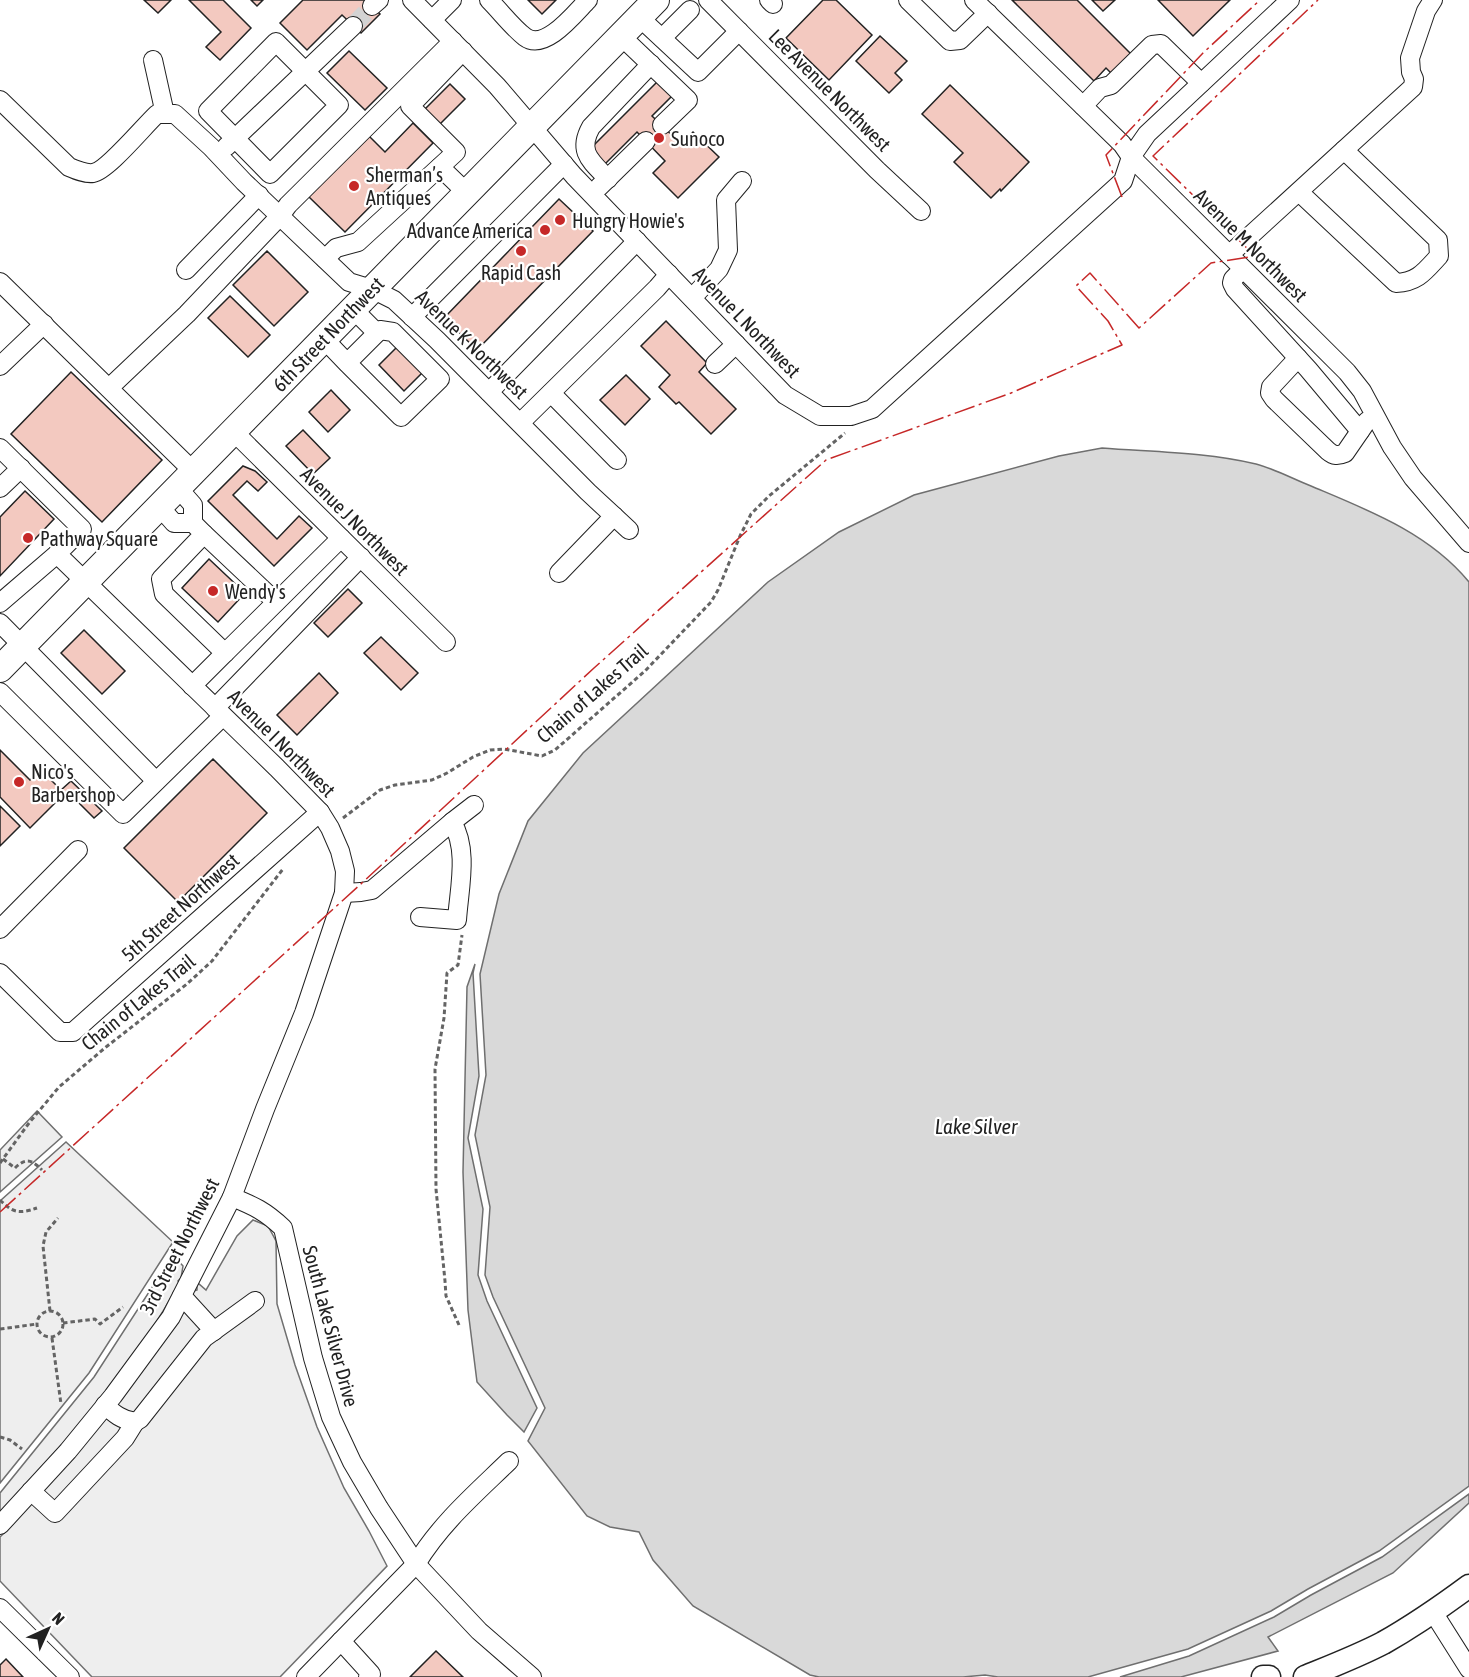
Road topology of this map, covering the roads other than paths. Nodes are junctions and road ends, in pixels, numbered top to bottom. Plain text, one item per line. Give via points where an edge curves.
1 (412, 0) edge
2 (452, 0) edge
3 (489, 0) edge
4 (588, 0) edge
5 (708, 0) edge
6 (908, 0) edge
7 (1290, 0) edge
8 (1433, 0) edge
9 (981, 6) edge
10 (648, 9) edge
11 (690, 10) dead end
12 (432, 20) junction
13 (354, 26) tunnel mouth
14 (735, 35) junction
15 (621, 36) junction
16 (663, 40) junction
17 (458, 46) junction
18 (153, 60) dead end
19 (651, 64) junction
20 (305, 72) junction
21 (1201, 83) junction
22 (0, 100) edge
23 (1083, 106) junction
24 (165, 114) junction
25 (662, 125) dead end
26 (532, 127) junction
27 (235, 139) junction
28 (646, 141) dead end
29 (1344, 150) junction
30 (219, 155) junction
31 (1131, 157) junction
32 (564, 164) junction
33 (440, 166) junction
34 (608, 179) junction
35 (742, 181) dead end
36 (1299, 192) junction
37 (467, 193) junction
38 (259, 195) junction
39 (592, 195) junction
40 (921, 211) dead end
41 (280, 216) junction
42 (636, 241) junction
43 (1229, 255) junction
44 (325, 259) junction
45 (1243, 269) junction
46 (186, 270) dead end
47 (669, 274) junction
48 (0, 282) edge
49 (372, 289) junction
50 (692, 298) junction
51 (353, 309) junction
52 (412, 317) junction
53 (44, 324) junction
54 (377, 333) junction
55 (324, 339) junction
56 (736, 344) junction
57 (1326, 352) junction
58 (450, 353) junction
59 (346, 363) junction
60 (715, 364) dead end
61 (1303, 364) junction
62 (0, 366) edge
63 (431, 370) junction
64 (109, 388) junction
65 (489, 392) junction
66 (551, 393) junction
67 (1374, 413) junction
68 (520, 423) junction
69 (233, 431) junction
70 (1360, 431) junction
71 (0, 448) edge
72 (617, 460) dead end
73 (21, 468) junction
74 (186, 480) junction
75 (0, 488) edge
76 (159, 506) junction
77 (614, 516) junction
78 (629, 530) dead end
79 (197, 534) junction
80 (340, 538) junction
81 (1469, 543) edge
82 (57, 554) junction
83 (361, 558) junction
84 (559, 573) dead end
85 (85, 582) junction
86 (276, 602) junction
87 (0, 603) edge
88 (0, 623) edge
89 (446, 642) dead end
90 (23, 645) junction
91 (231, 648) junction
92 (0, 669) edge
93 (192, 686) junction
94 (0, 692) edge
95 (219, 712) junction
96 (156, 782) junction
97 (474, 805) dead end
98 (325, 820) junction
99 (452, 822) junction
100 (78, 850) dead end
101 (344, 893) junction
102 (420, 917) dead end
103 (0, 929) edge
104 (0, 973) edge
105 (304, 1013) joint
106 (232, 1197) junction
107 (182, 1296) junction
108 (255, 1301) dead end
109 (214, 1331) junction
110 (105, 1405) junction
111 (135, 1422) junction
112 (509, 1461) dead end
113 (31, 1491) junction
114 (0, 1525) edge
115 (416, 1564) junction
116 (1469, 1586) edge
117 (0, 1608) edge
118 (1433, 1612) junction
119 (341, 1641) junction
120 (1469, 1670) edge
121 (70, 1677) edge
122 (306, 1677) edge
123 (368, 1677) edge
124 (532, 1677) edge
125 (1263, 1677) edge
126 (1269, 1677) edge
127 (1305, 1677) edge

1 - 12 street, Avenue L Northwest
2 - 12 street
3 - 4 street via 526,39 536,41 555,33
5 - 14 street, Lee Avenue Northwest
6 - 9 street via 950,41 960,40
7 - 21 street, Avenue L Northwest
8 - 29 street via 1410,58 1413,87
9 - 23 street, Avenue M Northwest
10 - 15 highway, 6th Street Northwest
10 - 16 street
11 - 16 street
12 - 17 street, Avenue L Northwest
13 - 20 street
14 - 16 street via 698,72
14 - 40 street, Lee Avenue Northwest
15 - 19 street
15 - 26 highway, 6th Street Northwest
17 - 26 street, Avenue L Northwest
17 - 33 street via 410,106 456,152
17 - 41 street
18 - 24 street
19 - 25 street via 688,100
19 - 34 street via 587,134 585,152
20 - 27 street
20 - 27 street via 276,42 208,111
20 - 27 street via 339,105 270,174
21 - 23 street via 1161,44 1152,45
21 - 31 street, Avenue L Northwest via 1147,134
22 - 24 street via 69,167 81,172 94,173 105,166 157,114
23 - 31 street, Avenue M Northwest
24 - 30 street, Avenue K Northwest via 175,114
26 - 32 street, Avenue L Northwest
26 - 37 highway, 6th Street Northwest
27 - 30 street
28 - 34 street
29 - 36 street
29 - 36 street via 1438,240 1439,256 1421,275 1409,283 1396,283
30 - 38 street, Avenue K Northwest
31 - 43 street, Avenue M Northwest
31 - 56 street, Avenue L Northwest via 1123,181 872,409 851,416 820,416 785,395
32 - 39 street, Avenue L Northwest
32 - 52 street
33 - 37 street
33 - 44 street via 358,242 336,248
34 - 39 street
35 - 50 street via 726,200 728,250 719,269
36 - 43 street
37 - 49 highway, 6th Street Northwest
38 - 41 street, Avenue K Northwest
38 - 46 street
39 - 42 street, Avenue L Northwest
41 - 44 street, Avenue K Northwest
41 - 64 street via 187,314
42 - 47 street, Avenue L Northwest
42 - 65 street
43 - 45 street, Avenue M Northwest
44 - 49 street, Avenue K Northwest via 349,282
45 - 57 street, Avenue M Northwest
45 - 61 street via 1233,279 1235,289
47 - 50 street, Avenue L Northwest
47 - 66 street
48 - 53 street
49 - 51 highway, 6th Street Northwest
49 - 52 street, Avenue K Northwest via 394,300
50 - 56 street, Avenue L Northwest
51 - 54 street
51 - 55 highway, 6th Street Northwest
52 - 58 street, Avenue K Northwest
53 - 62 street
53 - 64 street
54 - 59 street
54 - 63 street via 393,332
55 - 59 street
55 - 69 highway, 6th Street Northwest
56 - 60 street
57 - 61 street
57 - 67 street, Avenue M Northwest via 1362,391
58 - 63 street
58 - 65 street, Avenue K Northwest
59 - 63 street via 401,417 440,379
61 - 70 street
61 - 70 street via 1271,387 1274,399 1332,454 1345,453
64 - 74 street
65 - 68 street, Avenue K Northwest
66 - 68 street
66 - 72 street
67 - 70 street
67 - 81 street, Avenue M Northwest via 1413,478
68 - 77 street, Avenue K Northwest
69 - 74 highway, 6th Street Northwest
69 - 80 street, Avenue J Northwest
71 - 73 street
73 - 75 street
73 - 82 street via 82,529
74 - 76 highway, 6th Street Northwest
74 - 79 street
76 - 79 street via 174,523
76 - 85 highway, 6th Street Northwest
77 - 78 street, Avenue K Northwest
77 - 84 street
79 - 86 street
79 - 91 street via 161,579 164,594 204,633
80 - 83 street, Avenue J Northwest
80 - 86 street
82 - 85 street, Avenue I Northwest
82 - 87 street
83 - 89 street, Avenue J Northwest
83 - 95 street
85 - 90 highway, 6th Street Northwest
85 - 93 street, Avenue I Northwest
86 - 91 street
88 - 90 street
90 - 92 highway, 6th Street Northwest
90 - 96 street
91 - 93 street
93 - 95 street, Avenue I Northwest
94 - 96 street via 123,814
95 - 96 street
95 - 98 street, Avenue I Northwest
97 - 99 street
98 - 101 street, Avenue I Northwest via 340,851 345,871
98 - 104 street, 5th Street Northwest via 227,894 73,1032 60,1032
99 - 101 street via 372,890
99 - 102 street via 459,833 462,860 457,920
100 - 103 street
101 - 105 street, Avenue I Northwest
105 - 106 street, 3rd Street Northwest
106 - 107 street, 3rd Street Northwest
106 - 115 street, South Lake Silver Drive via 260,1208 283,1228 331,1417 372,1497
107 - 109 street
107 - 110 street, 3rd Street Northwest via 171,1317
108 - 109 street
109 - 111 street
110 - 111 street via 114,1414
110 - 113 street, 3rd Street Northwest
111 - 113 street via 125,1438 55,1513
112 - 115 street via 445,1524
113 - 114 street, 3rd Street Northwest
115 - 119 street
115 - 124 street, South Lake Silver Drive via 479,1631
116 - 118 main road
117 - 121 street
118 - 120 street
118 - 127 main road via 1384,1642
119 - 122 street
119 - 123 street via 371,1674
125 - 126 main road

